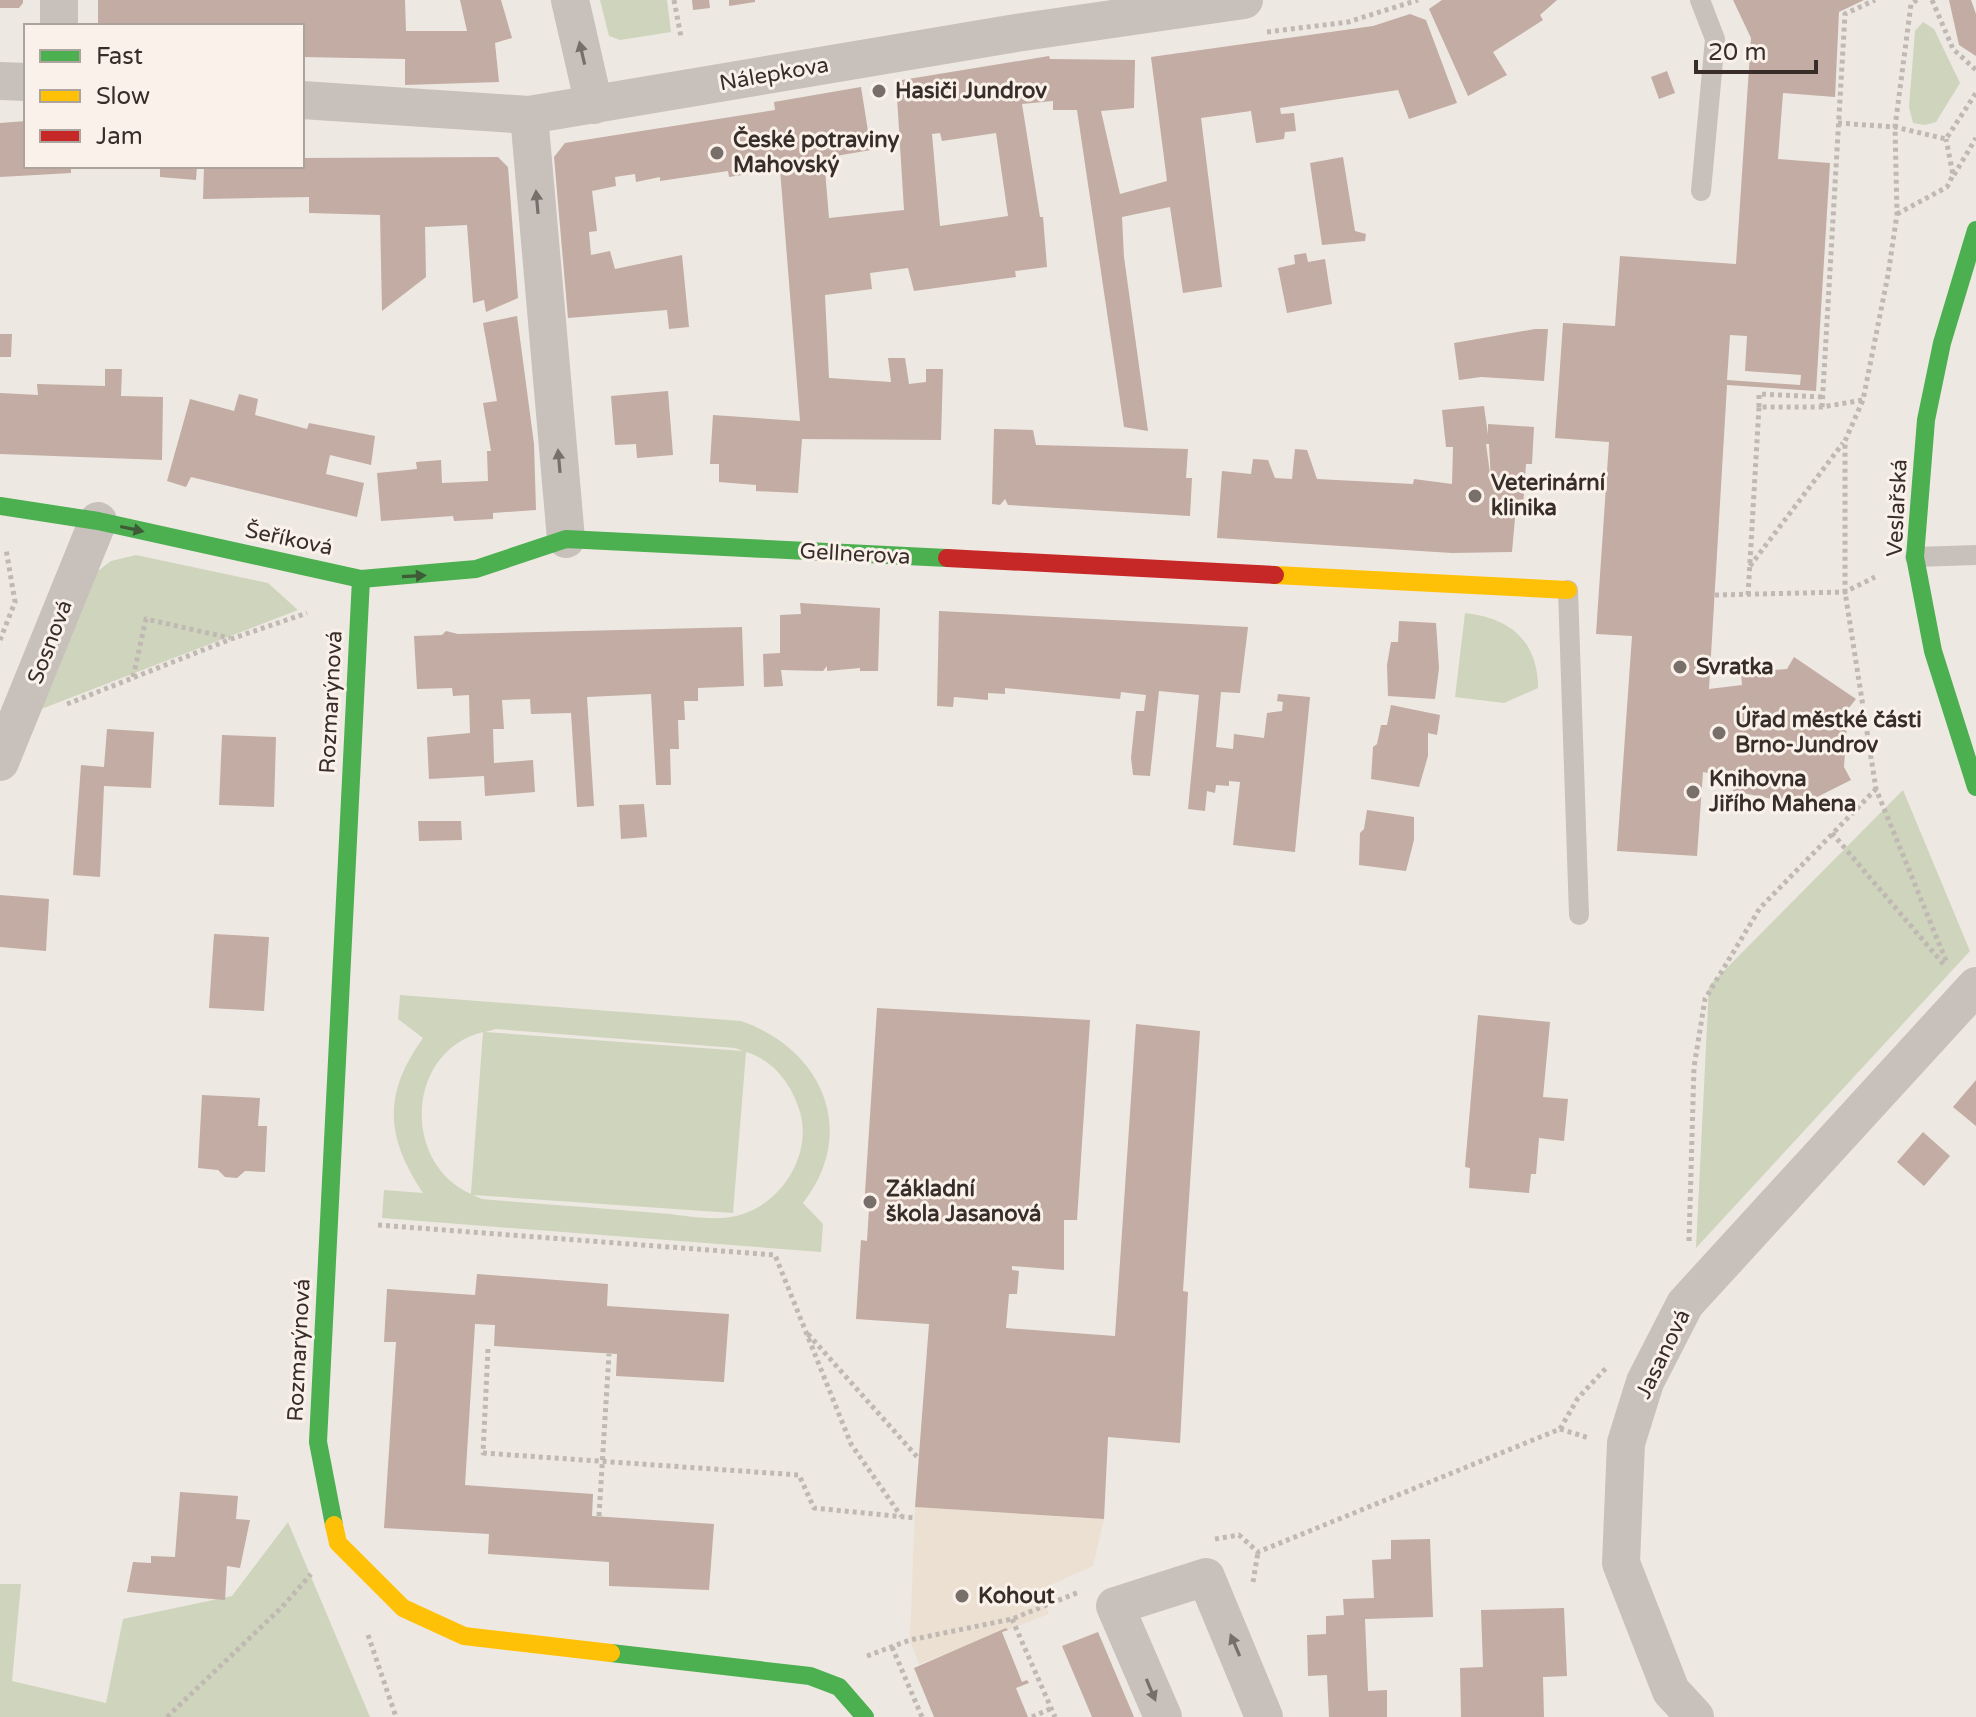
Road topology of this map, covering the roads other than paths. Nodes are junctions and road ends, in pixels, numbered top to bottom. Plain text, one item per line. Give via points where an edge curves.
1 (59, 0) edge
2 (570, 0) edge
3 (1244, 0) edge
4 (1700, 0) edge
5 (59, 24) edge
6 (0, 81) edge
7 (24, 82) edge
8 (304, 100) edge
9 (594, 105) junction
10 (529, 115) junction
11 (1701, 191) dead end
12 (1976, 230) edge
13 (0, 506) edge
14 (98, 521) junction
15 (566, 539) junction
16 (1976, 555) edge
17 (1915, 557) junction
18 (361, 579) junction
19 (1568, 590) joint
20 (0, 762) edge
21 (1976, 787) edge
22 (1579, 915) dead end
23 (1976, 986) edge
24 (865, 1717) edge
25 (1163, 1717) edge
26 (1264, 1717) edge
27 (1695, 1717) edge

1 - 5 street
9 -> 2 street
3 - 9 street, Nálepkova
4 - 11 lane via 1715,39
6 - 7 street
8 - 10 street, Nálepkova
9 - 10 street, Nálepkova
15 -> 10 street
12 - 17 street, Veslařská via 1942,343 1926,420
13 - 14 street, Šeříková
14 -> 18 street, Šeříková
14 - 20 street, Sosnová
18 -> 15 street, Šeříková via 476,569
15 - 19 street, Gellnerova
16 - 17 lane
17 - 21 street, Veslařská via 1933,651
18 - 24 street, Rozmarýnová via 318,1442 338,1543 403,1608 464,1636 810,1676 839,1687
19 - 22 lane
23 - 27 street, Jasanová via 1685,1304 1645,1382 1626,1443 1621,1563 1671,1691
26 -> 25 street via 1206,1577 1115,1606

